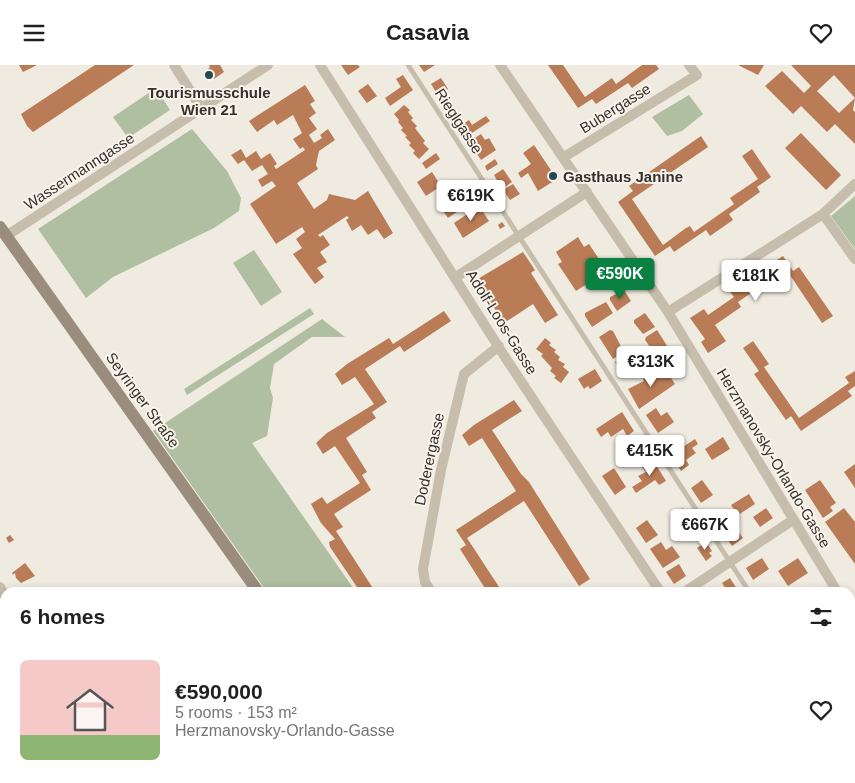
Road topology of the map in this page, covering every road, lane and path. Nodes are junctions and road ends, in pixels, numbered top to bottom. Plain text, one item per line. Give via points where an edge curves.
1 (174, 65) edge
2 (268, 65) edge
3 (320, 65) edge
4 (408, 65) edge
5 (500, 65) edge
6 (689, 65) edge
7 (201, 108) junction
8 (564, 157) junction
9 (855, 184) edge
10 (587, 192) junction
11 (823, 214) junction
12 (3, 231) edge
13 (519, 237) junction
14 (855, 259) edge
15 (456, 277) junction
16 (668, 312) junction
17 (499, 346) junction
18 (793, 520) junction
19 (730, 561) junction
20 (255, 587) edge
21 (428, 587) edge
22 (657, 587) edge
23 (692, 587) edge
24 (746, 587) edge
25 (834, 587) edge

1 - 7 street
2 - 7 street, Wassermanngasse
3 - 15 street, Adolf-Loos-Gasse
4 - 13 lane, Rieglgasse
5 - 8 street, Herzmanovsky-Orlando-Gasse
6 - 8 street, Bubergasse via 697,75
7 - 12 street, Wassermanngasse
8 - 10 street, Herzmanovsky-Orlando-Gasse
9 - 11 street
10 - 13 street
10 - 16 street, Herzmanovsky-Orlando-Gasse
11 - 14 street
11 - 16 street
12 - 20 main road, Seyringer Straße
13 - 15 street
13 - 19 lane, Rieglgasse
15 - 17 street, Adolf-Loos-Gasse
16 - 18 street, Herzmanovsky-Orlando-Gasse
17 - 21 street, Doderergasse via 464,374 422,569
17 - 22 street, Adolf-Loos-Gasse
18 - 19 street
18 - 25 street, Herzmanovsky-Orlando-Gasse
19 - 23 street
19 - 24 lane, Rieglgasse

